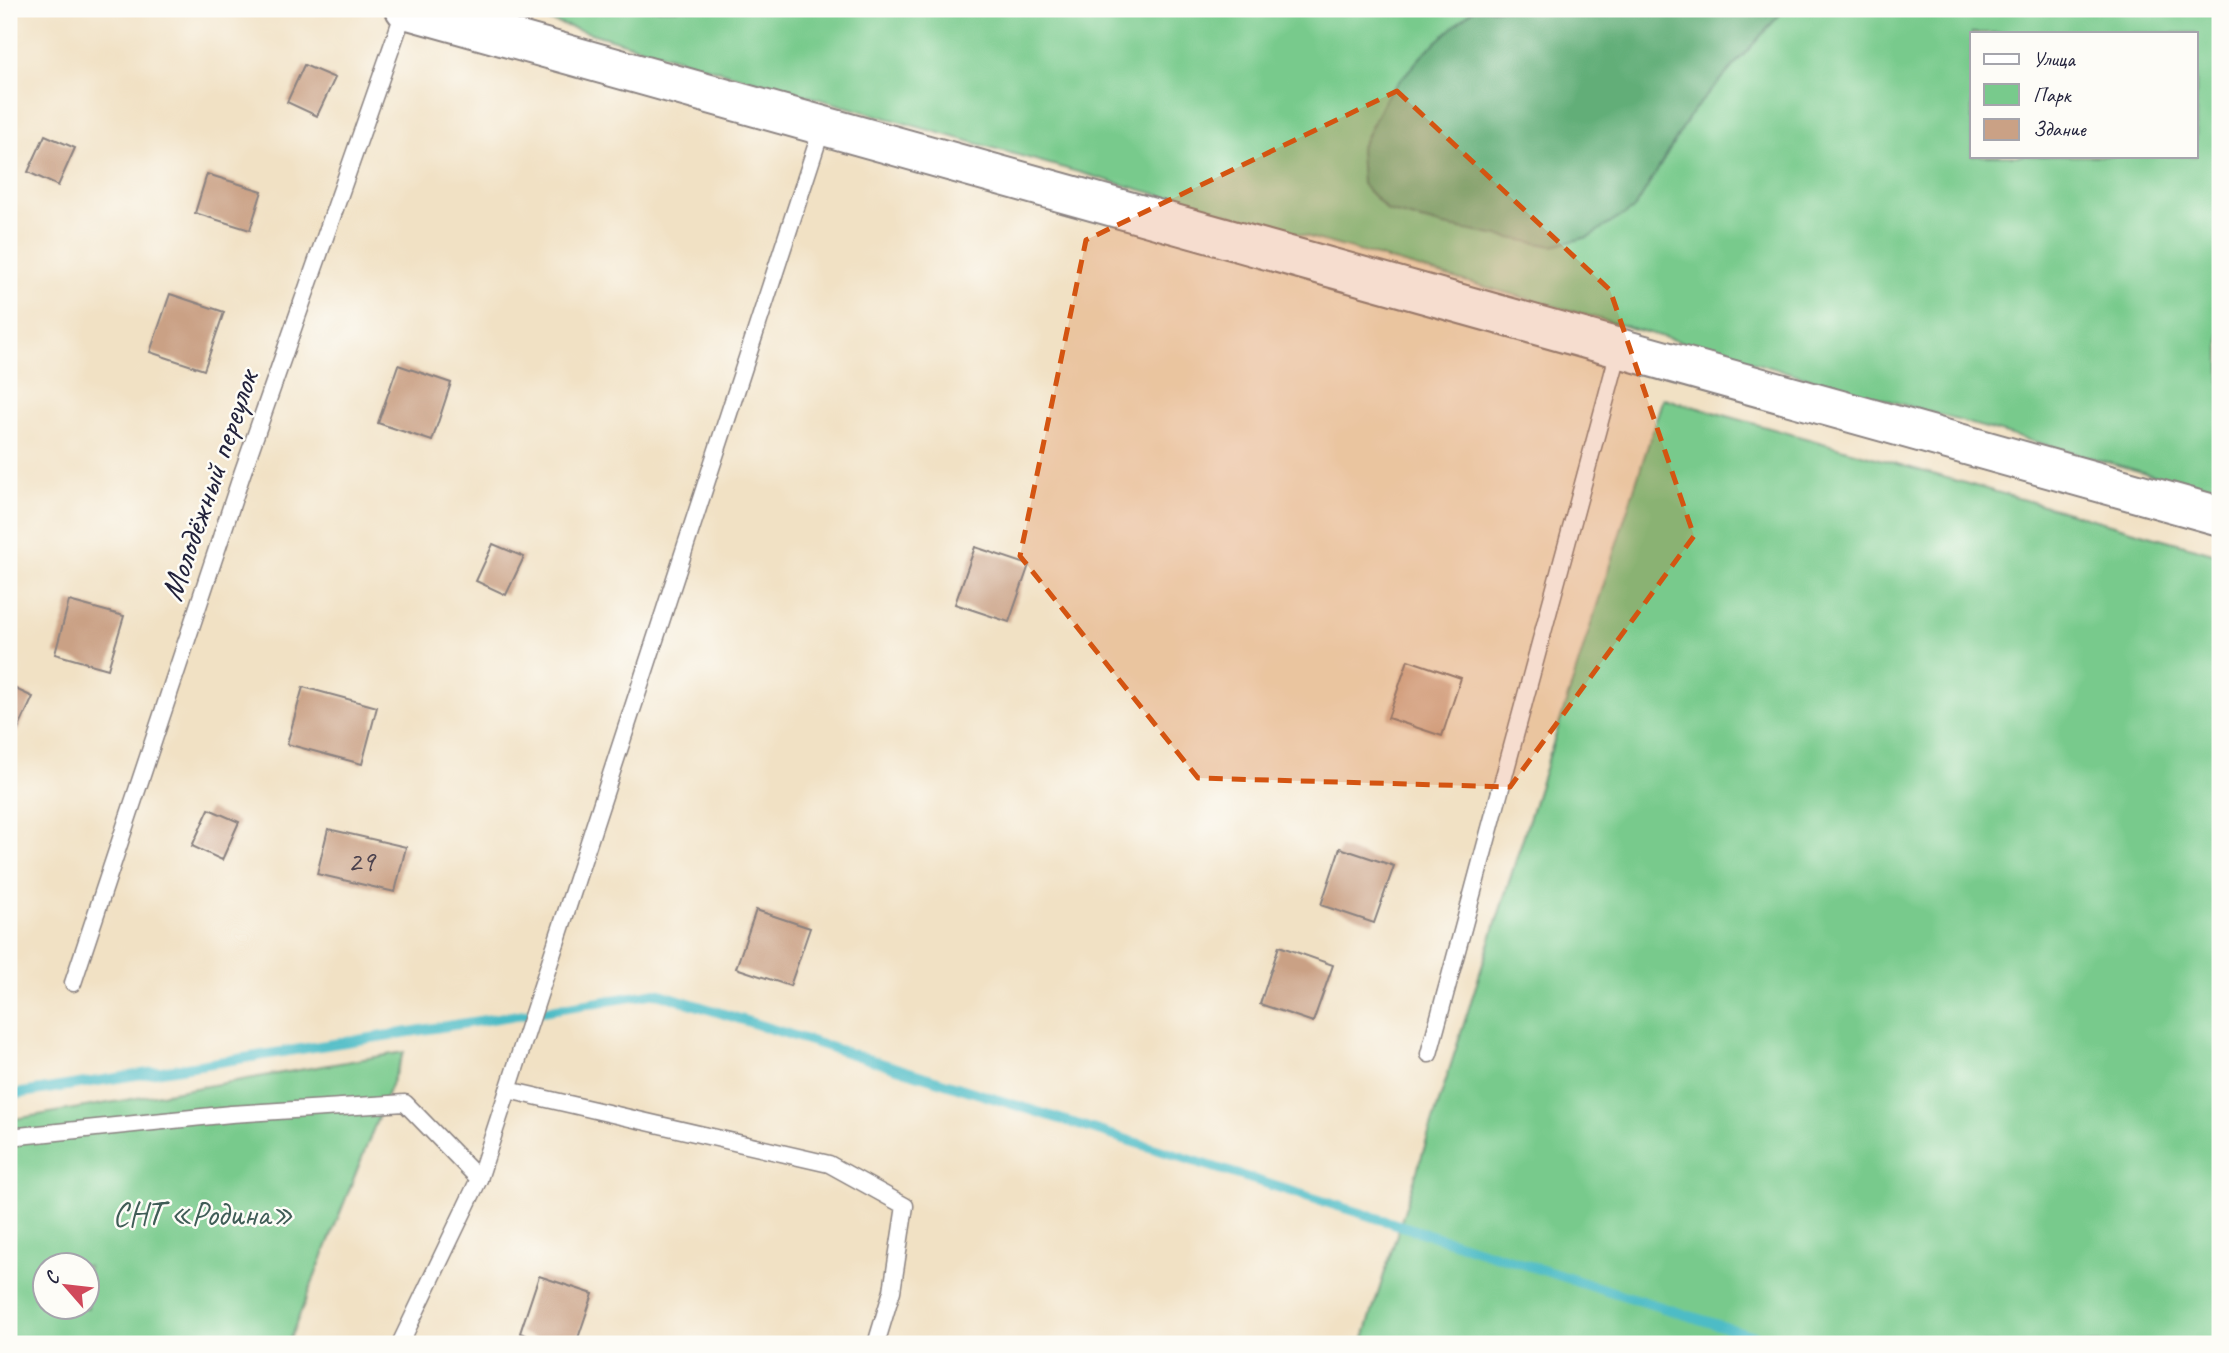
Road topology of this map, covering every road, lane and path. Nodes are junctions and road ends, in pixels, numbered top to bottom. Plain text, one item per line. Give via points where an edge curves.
1 (405, 9) edge
2 (823, 125) junction
3 (1620, 347) junction
4 (2220, 516) edge
5 (74, 983) dead end
6 (1429, 1054) dead end
7 (508, 1090) junction
8 (9, 1137) edge
9 (479, 1179) junction
10 (400, 1344) edge
11 (876, 1344) edge

1 - 2 street
1 - 5 lane, Молодёжный переулок via 242,474
2 - 3 street
2 - 7 lane
3 - 4 street
3 - 6 lane
7 - 9 lane
7 - 11 lane via 829,1164 905,1206 892,1291
8 - 9 lane via 230,1114 405,1103
9 - 10 lane

